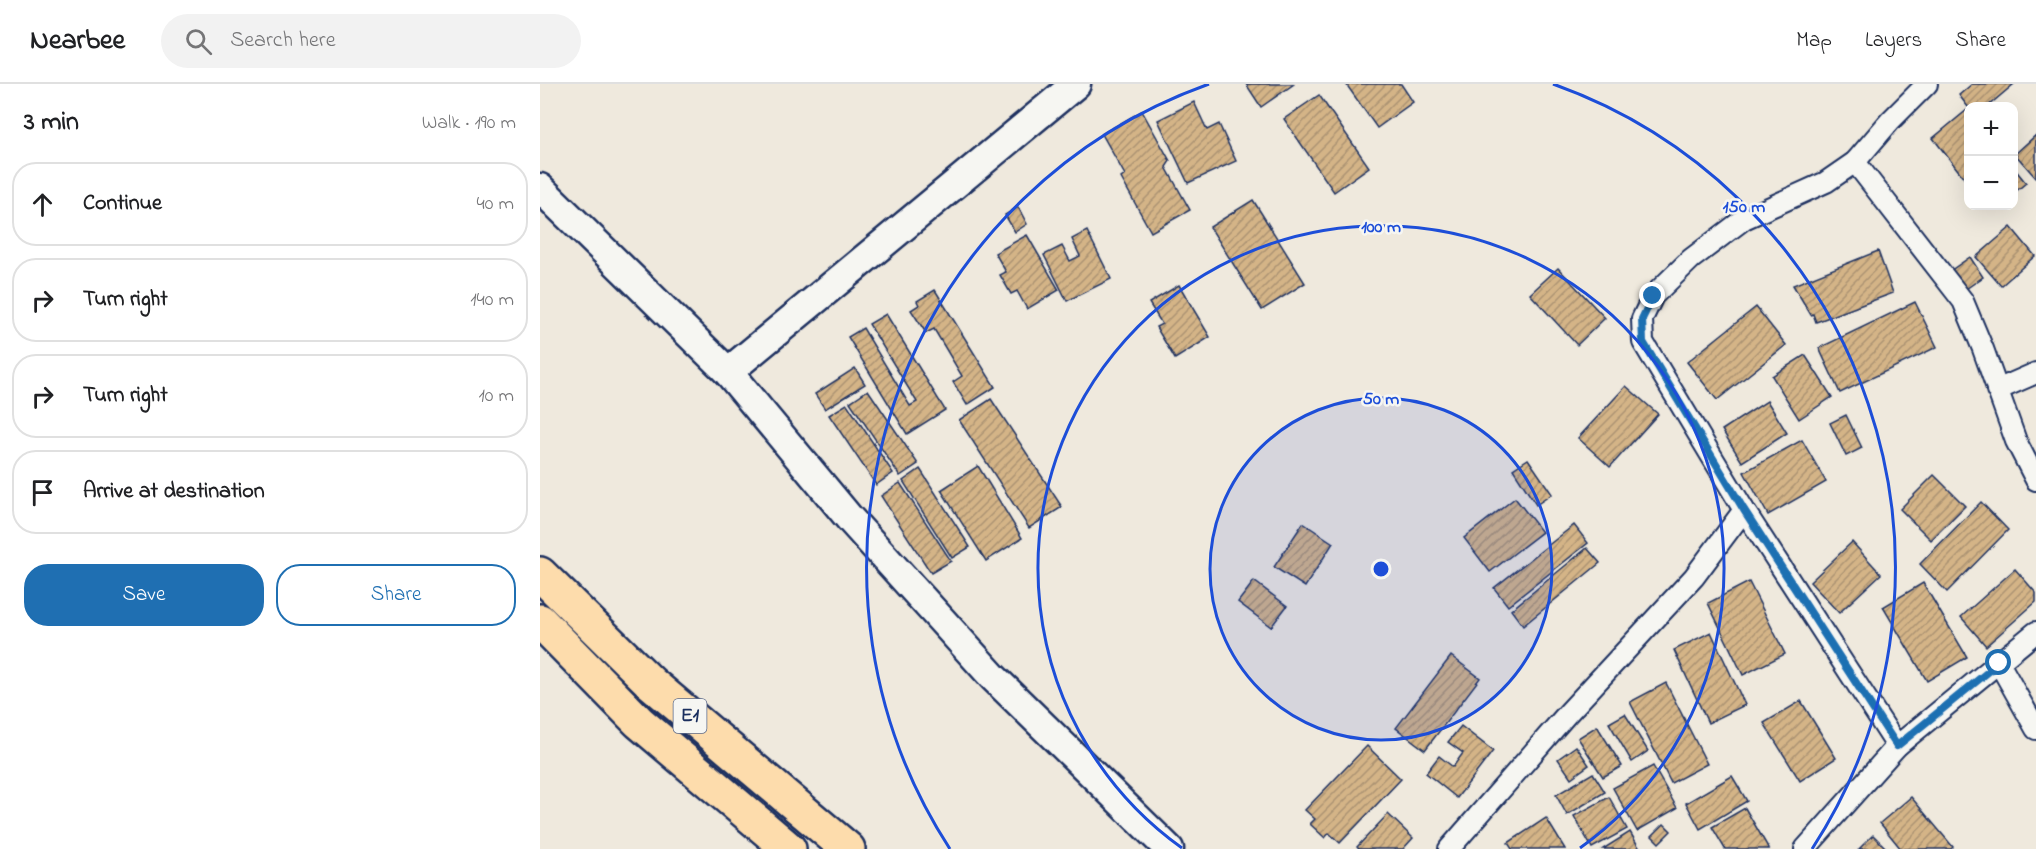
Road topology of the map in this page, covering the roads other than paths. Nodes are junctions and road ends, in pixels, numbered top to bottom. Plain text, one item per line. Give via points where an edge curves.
1 (1076, 84) edge
2 (1927, 84) edge
3 (1855, 162) junction
4 (540, 188) edge
5 (728, 372) junction
6 (2036, 373) edge
7 (1997, 390) junction
8 (2036, 480) edge
9 (1744, 510) junction
10 (540, 574) edge
11 (540, 621) edge
12 (2036, 632) edge
13 (1999, 663) junction
14 (2036, 729) edge
15 (1897, 746) junction
16 (789, 849) edge
17 (848, 849) edge
18 (1168, 849) edge
19 (1449, 849) edge
20 (1804, 849) edge

1 - 5 street
2 - 3 street
3 - 7 street via 1963,301
3 - 9 street via 1826,182 1744,219 1691,259 1653,296 1642,319 1643,342
4 - 5 street
5 - 18 street via 850,519 993,677
6 - 7 street
7 - 8 street
9 - 15 street
9 - 19 street via 1694,577
10 - 17 highway, E1 via 651,683
11 - 16 highway, E1 via 639,722
12 - 13 street
13 - 14 street
13 - 15 street
15 - 20 street

